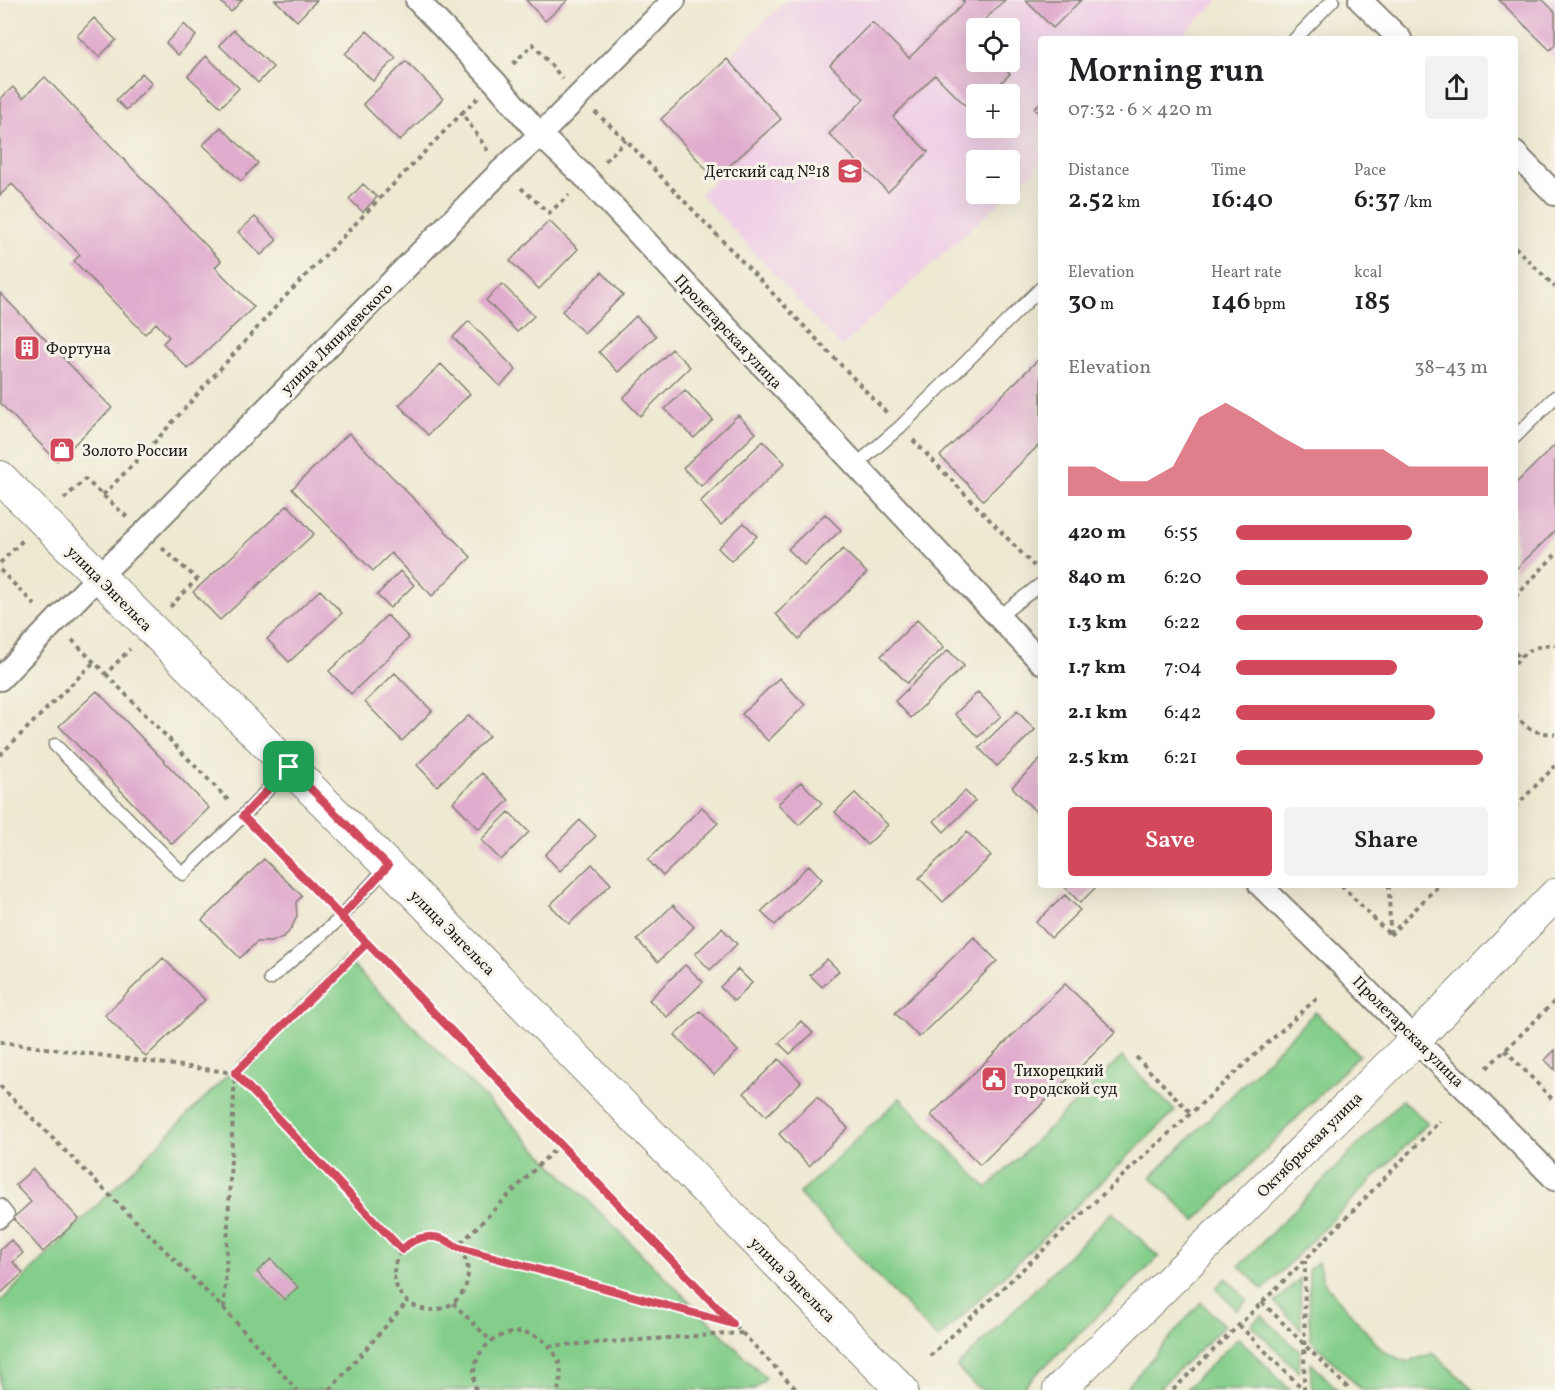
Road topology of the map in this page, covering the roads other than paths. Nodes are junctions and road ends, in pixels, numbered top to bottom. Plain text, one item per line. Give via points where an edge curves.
1 (417, 0) edge
2 (674, 0) edge
3 (1333, 0) edge
4 (1360, 0) edge
5 (1298, 36) edge
6 (1397, 36) edge
7 (540, 135) junction
8 (1518, 156) edge
9 (1555, 194) edge
10 (1038, 291) edge
11 (1555, 398) edge
12 (1518, 434) edge
13 (856, 465) junction
14 (0, 477) edge
15 (98, 577) junction
16 (1038, 586) edge
17 (998, 617) junction
18 (1038, 659) edge
19 (0, 679) edge
20 (55, 746) dead end
21 (289, 767) junction
22 (388, 866) junction
23 (1263, 888) edge
24 (1555, 896) edge
25 (270, 979) dead end
26 (1415, 1040) junction
27 (1555, 1179) edge
28 (0, 1205) edge
29 (0, 1222) edge
30 (902, 1390) edge
31 (1059, 1390) edge

1 - 7 street, Пролетарская улица
2 - 7 street, улица Ляпидевского
3 - 5 lane
4 - 6 street
7 - 13 street, Пролетарская улица via 595,188
7 - 15 street, улица Ляпидевского
8 - 9 street
10 - 13 lane
11 - 12 lane
13 - 17 street, Пролетарская улица
14 - 15 main road, улица Энгельса
15 - 19 street, улица Ляпидевского
15 - 21 main road, улица Энгельса
16 - 17 lane
17 - 18 street, Пролетарская улица
20 - 21 lane via 183,874
21 - 22 main road, улица Энгельса
22 - 25 lane via 341,917
22 - 30 main road, улица Энгельса
23 - 26 street, Пролетарская улица
24 - 26 main road, Октябрьская улица
26 - 27 street, Пролетарская улица
26 - 31 main road, Октябрьская улица
28 - 29 lane via 8,1215

